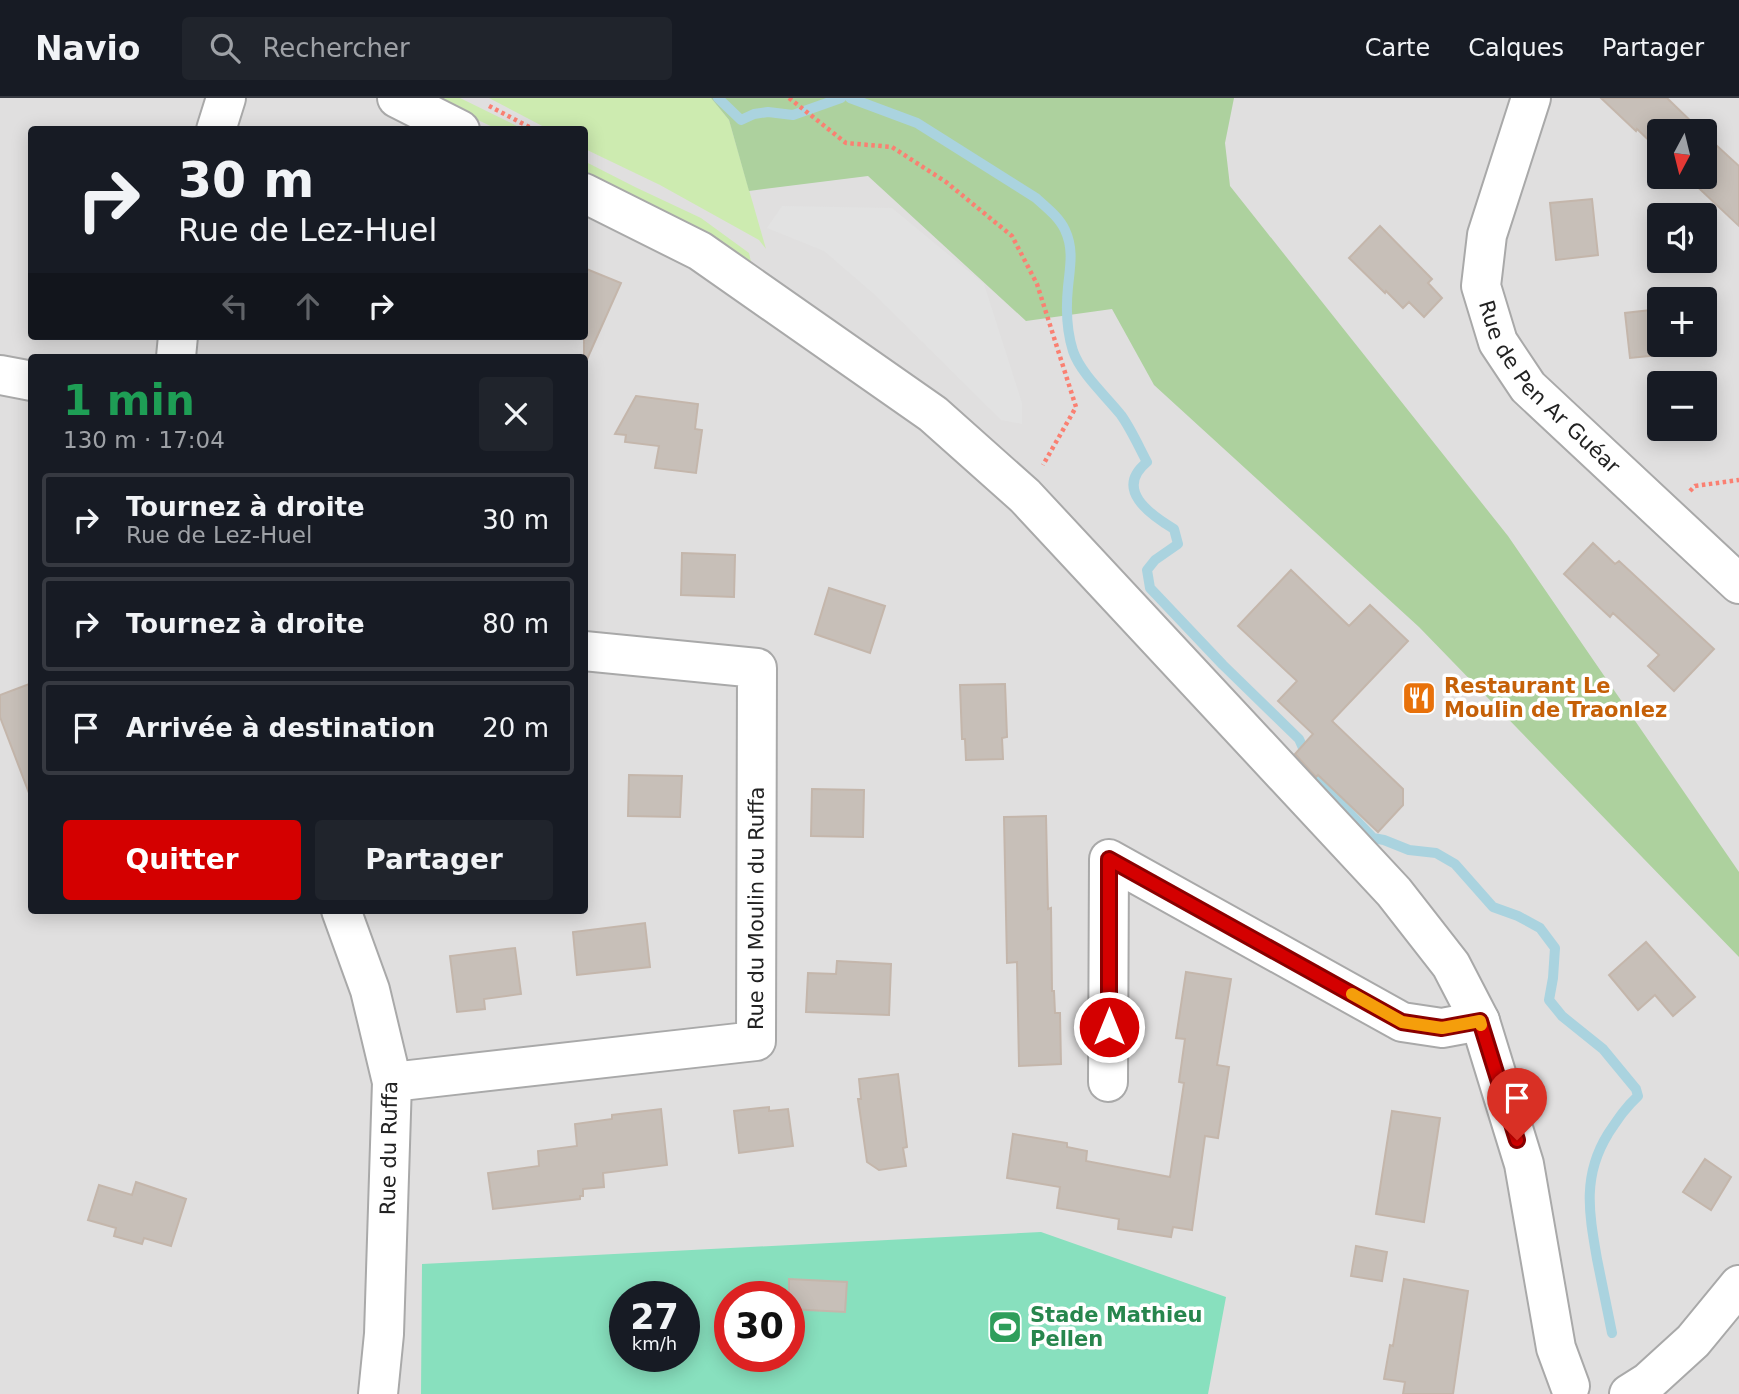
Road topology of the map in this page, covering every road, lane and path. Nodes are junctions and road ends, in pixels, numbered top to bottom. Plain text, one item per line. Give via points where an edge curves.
1 (226, 98) edge
2 (397, 98) edge
3 (789, 98) edge
4 (1531, 98) edge
5 (473, 117) edge
6 (217, 126) edge
7 (516, 126) edge
8 (588, 195) edge
9 (0, 375) edge
10 (28, 379) edge
11 (1739, 480) edge
12 (1025, 496) junction
13 (1668, 517) junction
14 (1739, 584) edge
15 (588, 651) edge
16 (342, 914) edge
17 (1480, 1021) junction
18 (392, 1082) junction
19 (1108, 1082) dead end
20 (1739, 1285) edge
21 (1566, 1390) edge
22 (378, 1394) edge
23 (1610, 1394) edge
24 (1629, 1394) edge

1 - 6 street
2 - 5 street
3 - 12 path via 846,143 892,147 946,182 1012,236 1037,284 1076,407
4 - 13 street, Rue de Pen Ar Guéar via 1487,235 1481,286 1498,342 1528,387
5 - 7 path
8 - 12 street via 700,251 770,299 933,414
9 - 10 street
11 - 13 path via 1695,486
12 - 17 street via 1394,892 1451,965
13 - 14 street, Rue de Pen Ar Guéar
15 - 18 street, Rue du Moulin du Ruffa via 757,668 756,1041
16 - 18 street, Rue du Ruffa via 370,990
17 - 19 street via 1442,1028 1402,1022 1109,859
17 - 21 street via 1524,1164
18 - 22 street, Rue du Ruffa
20 - 24 street via 1693,1341
21 - 23 street via 1588,1383

